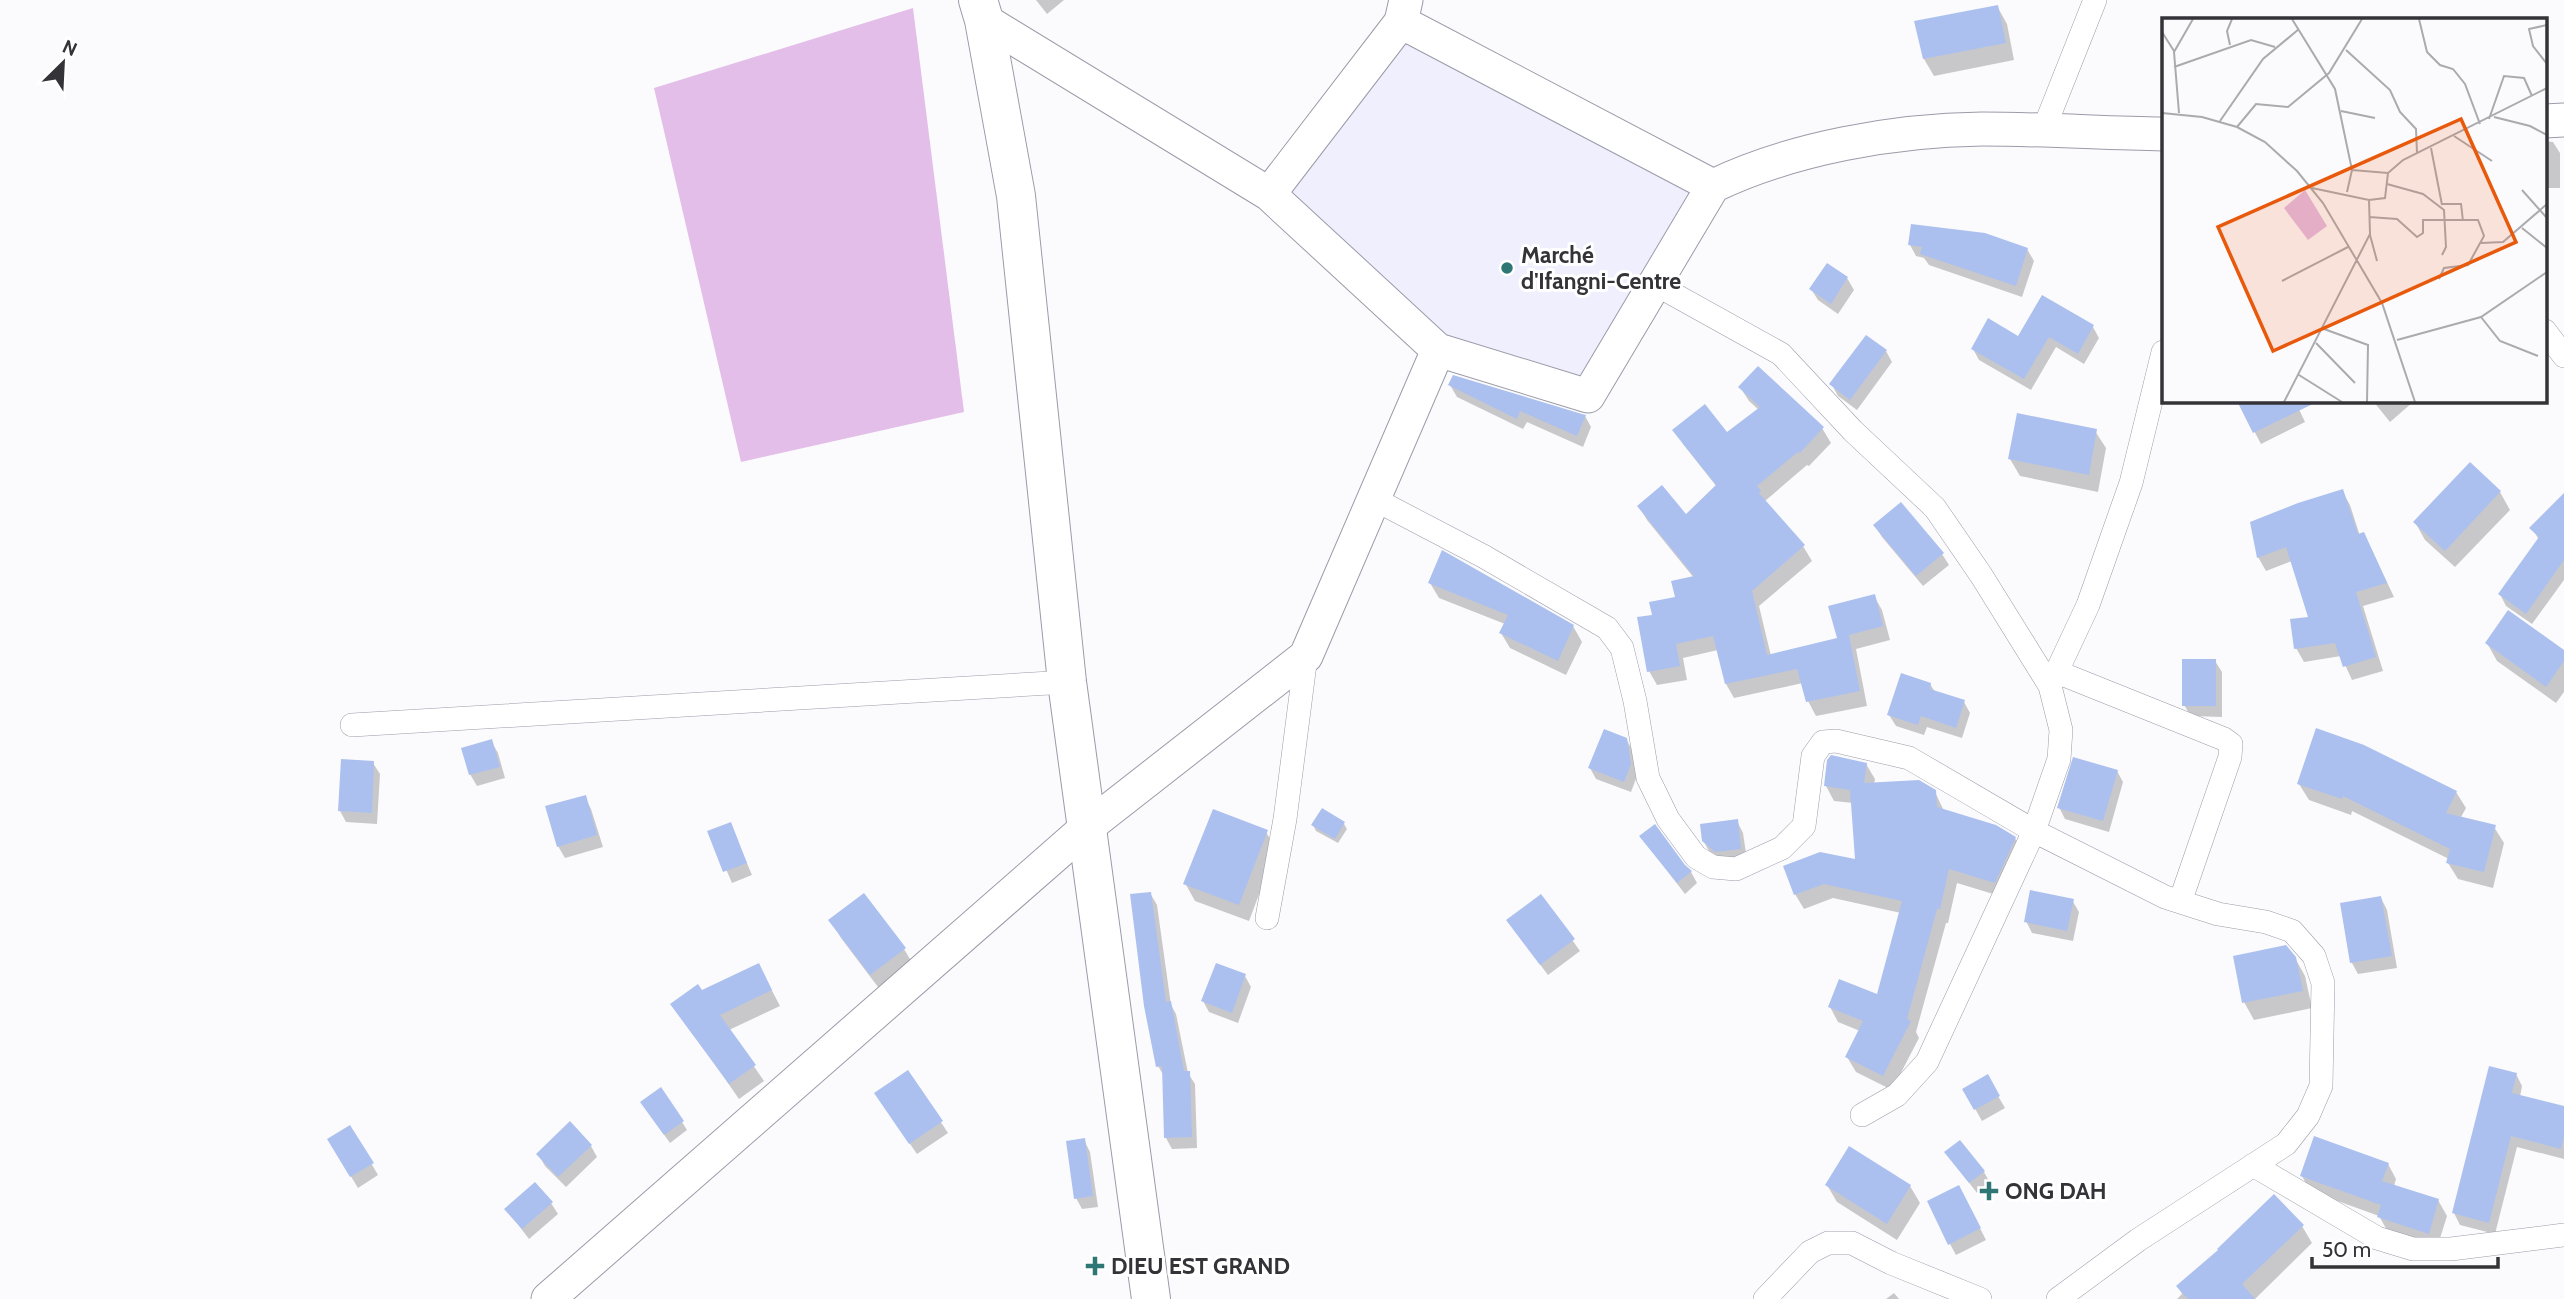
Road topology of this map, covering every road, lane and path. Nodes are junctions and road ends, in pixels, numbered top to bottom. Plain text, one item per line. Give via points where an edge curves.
1 (2095, 0) edge
2 (981, 10) edge
3 (1403, 11) edge
4 (2564, 120) edge
5 (2546, 121) edge
6 (2043, 131) junction
7 (2162, 134) edge
8 (1713, 186) junction
9 (1269, 194) junction
10 (1655, 284) junction
11 (2546, 332) edge
12 (1438, 350) junction
13 (2162, 356) edge
14 (2564, 356) edge
15 (1374, 499) junction
16 (1306, 656) junction
17 (2053, 679) junction
18 (1067, 682) junction
19 (352, 725) dead end
20 (1085, 829) junction
21 (2034, 831) junction
22 (2180, 902) junction
23 (1267, 918) dead end
24 (1862, 1115) dead end
25 (2253, 1165) junction
26 (2564, 1235) edge
27 (548, 1299) edge
28 (1150, 1299) edge
29 (1765, 1299) edge
30 (1980, 1299) edge
31 (2058, 1299) edge

1 - 6 street
2 - 9 street
2 - 18 highway via 1016,196
3 - 8 street
3 - 9 street
4 - 5 street
6 - 7 street
6 - 8 street via 1983,129 1890,136 1760,167
8 - 10 street
9 - 12 street
10 - 12 street via 1588,396
10 - 17 street via 1781,354 1853,431 1935,508
11 - 14 street
12 - 15 street
13 - 17 street via 2131,483 2088,606
15 - 16 street
15 - 21 street via 1607,628 1622,648 1648,778 1696,858 1713,867 1736,869 1748,864 1782,848 1804,826 1813,756 1823,742 1909,758
16 - 20 street
16 - 23 street
17 - 21 street via 2061,730 2059,759
17 - 22 street via 2231,744
18 - 19 street
18 - 20 highway
20 - 27 street
20 - 28 highway
21 - 22 street
21 - 24 street via 1927,1062 1897,1095
22 - 25 street via 2292,931 2314,956 2323,983 2321,1086 2308,1116 2286,1144
25 - 26 street via 2377,1238 2413,1250
25 - 31 street
29 - 30 street via 1810,1252 1828,1243 1852,1243

